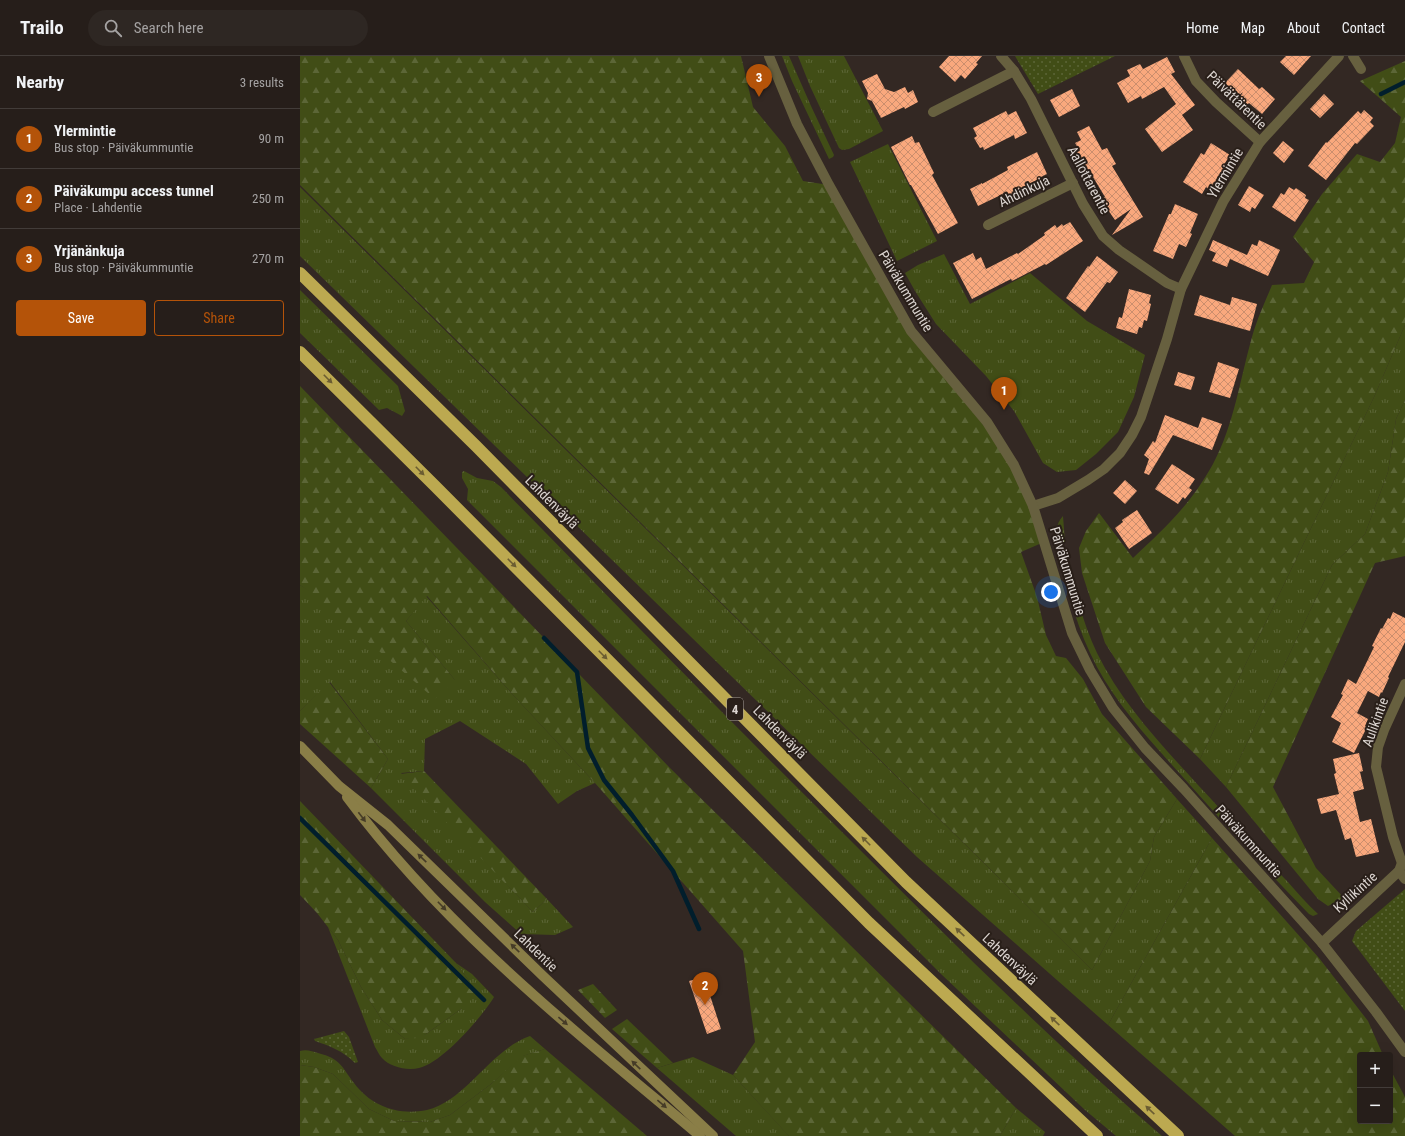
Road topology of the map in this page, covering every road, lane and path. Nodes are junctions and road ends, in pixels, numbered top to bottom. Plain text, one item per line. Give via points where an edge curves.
1 (769, 56) edge
2 (1002, 56) edge
3 (1184, 56) edge
4 (1339, 56) edge
5 (1353, 56) edge
6 (1361, 70) dead end
7 (1014, 71) junction
8 (933, 112) dead end
9 (1260, 142) junction
10 (1073, 183) junction
11 (988, 224) dead end
12 (300, 273) edge
13 (1181, 289) junction
14 (300, 352) edge
15 (1033, 506) junction
16 (1405, 684) edge
17 (300, 746) edge
18 (339, 786) junction
19 (1403, 869) edge
20 (1322, 942) junction
21 (1405, 1052) edge
22 (700, 1136) edge
23 (713, 1136) edge
24 (1097, 1136) edge
25 (1178, 1136) edge

1 - 15 street, Päiväkummuntie via 797,124 911,331 987,422 1014,465
2 - 7 street, Aallottarentie
3 - 9 street, Päivättärentie via 1196,81
4 - 9 street, Ylermintie
5 - 6 street
7 - 8 street
7 - 10 street, Aallottarentie
9 - 13 street, Ylermintie via 1223,202
10 - 11 street, Ahdinkuja
10 - 13 street, Aallottarentie via 1083,204 1109,242 1167,283
25 -> 12 highway, Lahdenväylä / 4 via 906,882 476,446
13 - 15 street, Ylermintie via 1141,418 1120,453 1088,480 1058,498
14 -> 24 highway via 869,923
15 - 20 street, Päiväkummuntie via 1072,633 1113,708 1144,748
16 - 19 street, Aulikintie via 1378,747 1376,767
17 - 18 main road, Lahdentie
18 -> 22 main road, Lahdentie via 371,829 405,868 504,968
23 -> 18 main road, Lahdentie via 388,825
19 - 20 street, Kyllikintie
20 - 21 street, Päiväkummuntie

